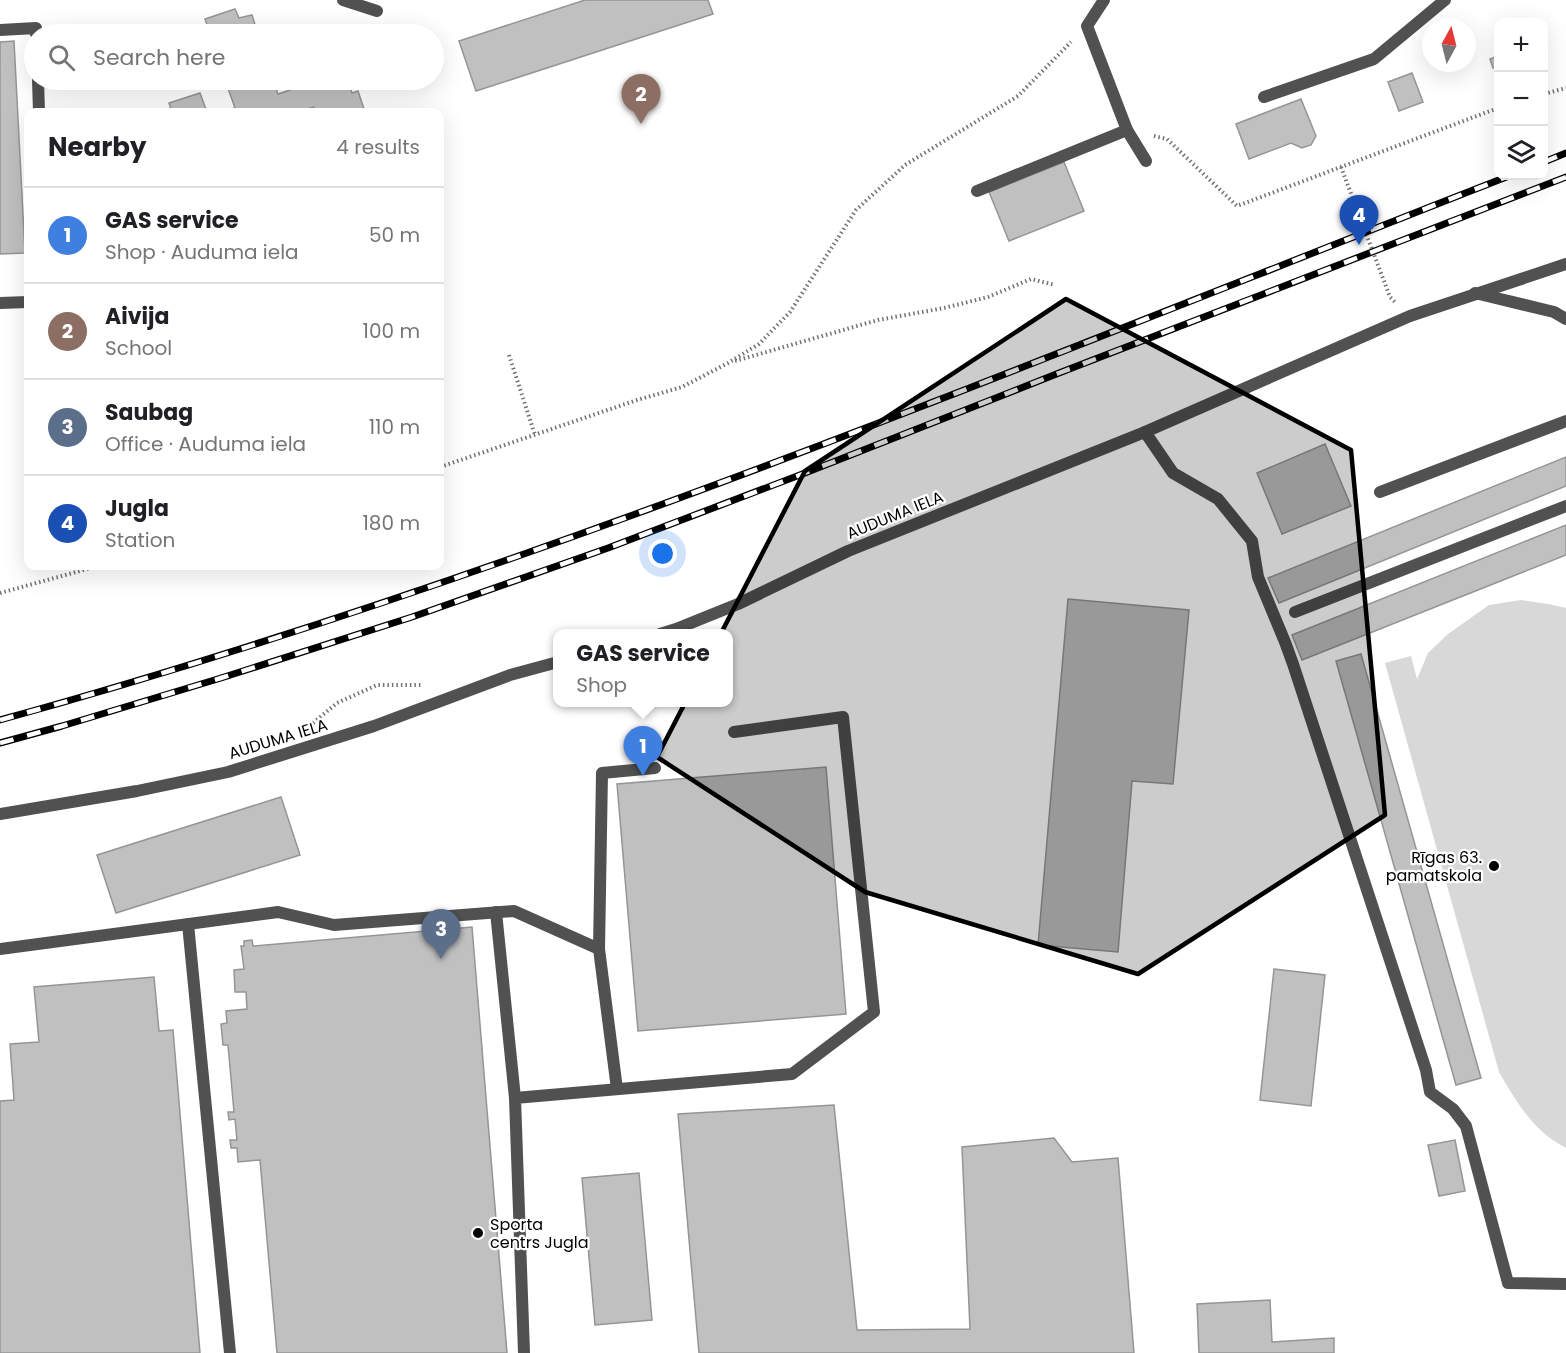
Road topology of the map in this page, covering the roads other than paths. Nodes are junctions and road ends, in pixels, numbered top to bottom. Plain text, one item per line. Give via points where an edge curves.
1 (344, 0) edge
2 (1104, 0) edge
3 (1445, 0) edge
4 (377, 11) dead end
5 (24, 29) edge
6 (0, 30) edge
7 (38, 90) edge
8 (1264, 97) dead end
9 (39, 108) edge
10 (1127, 130) junction
11 (1146, 161) dead end
12 (977, 191) dead end
13 (1566, 264) edge
14 (1475, 293) junction
15 (24, 302) edge
16 (0, 303) edge
17 (1566, 319) edge
18 (1566, 421) edge
19 (1145, 432) junction
20 (1380, 492) dead end
21 (1566, 506) edge
22 (1295, 612) dead end
23 (676, 629) edge
24 (553, 663) edge
25 (734, 732) dead end
26 (655, 768) dead end
27 (0, 814) edge
28 (496, 912) junction
29 (188, 924) junction
30 (0, 949) edge
31 (599, 949) junction
32 (617, 1089) junction
33 (515, 1098) junction
34 (1566, 1284) edge
35 (230, 1353) edge
36 (524, 1353) edge

1 - 4 street
2 - 10 street via 1087,26
3 - 8 street via 1374,58
5 - 6 street
7 - 9 street
10 - 11 street
10 - 12 street
13 - 14 street, AUDUMA IELA
14 - 17 street via 1554,312
14 - 19 street, AUDUMA IELA via 1410,316
15 - 16 street
18 - 20 street
19 - 23 street, AUDUMA IELA via 848,551
19 - 34 street via 1173,473 1218,500 1252,541 1258,577 1289,653 1430,1092 1453,1109 1466,1126 1508,1283
21 - 22 street
24 - 27 street, AUDUMA IELA via 228,772
25 - 32 street via 843,717 874,1012 792,1074
26 - 31 street via 602,773
28 - 29 street via 334,925 278,912
28 - 31 street via 514,911
28 - 33 street
29 - 30 street
29 - 35 street
31 - 32 street
32 - 33 street
33 - 36 street

